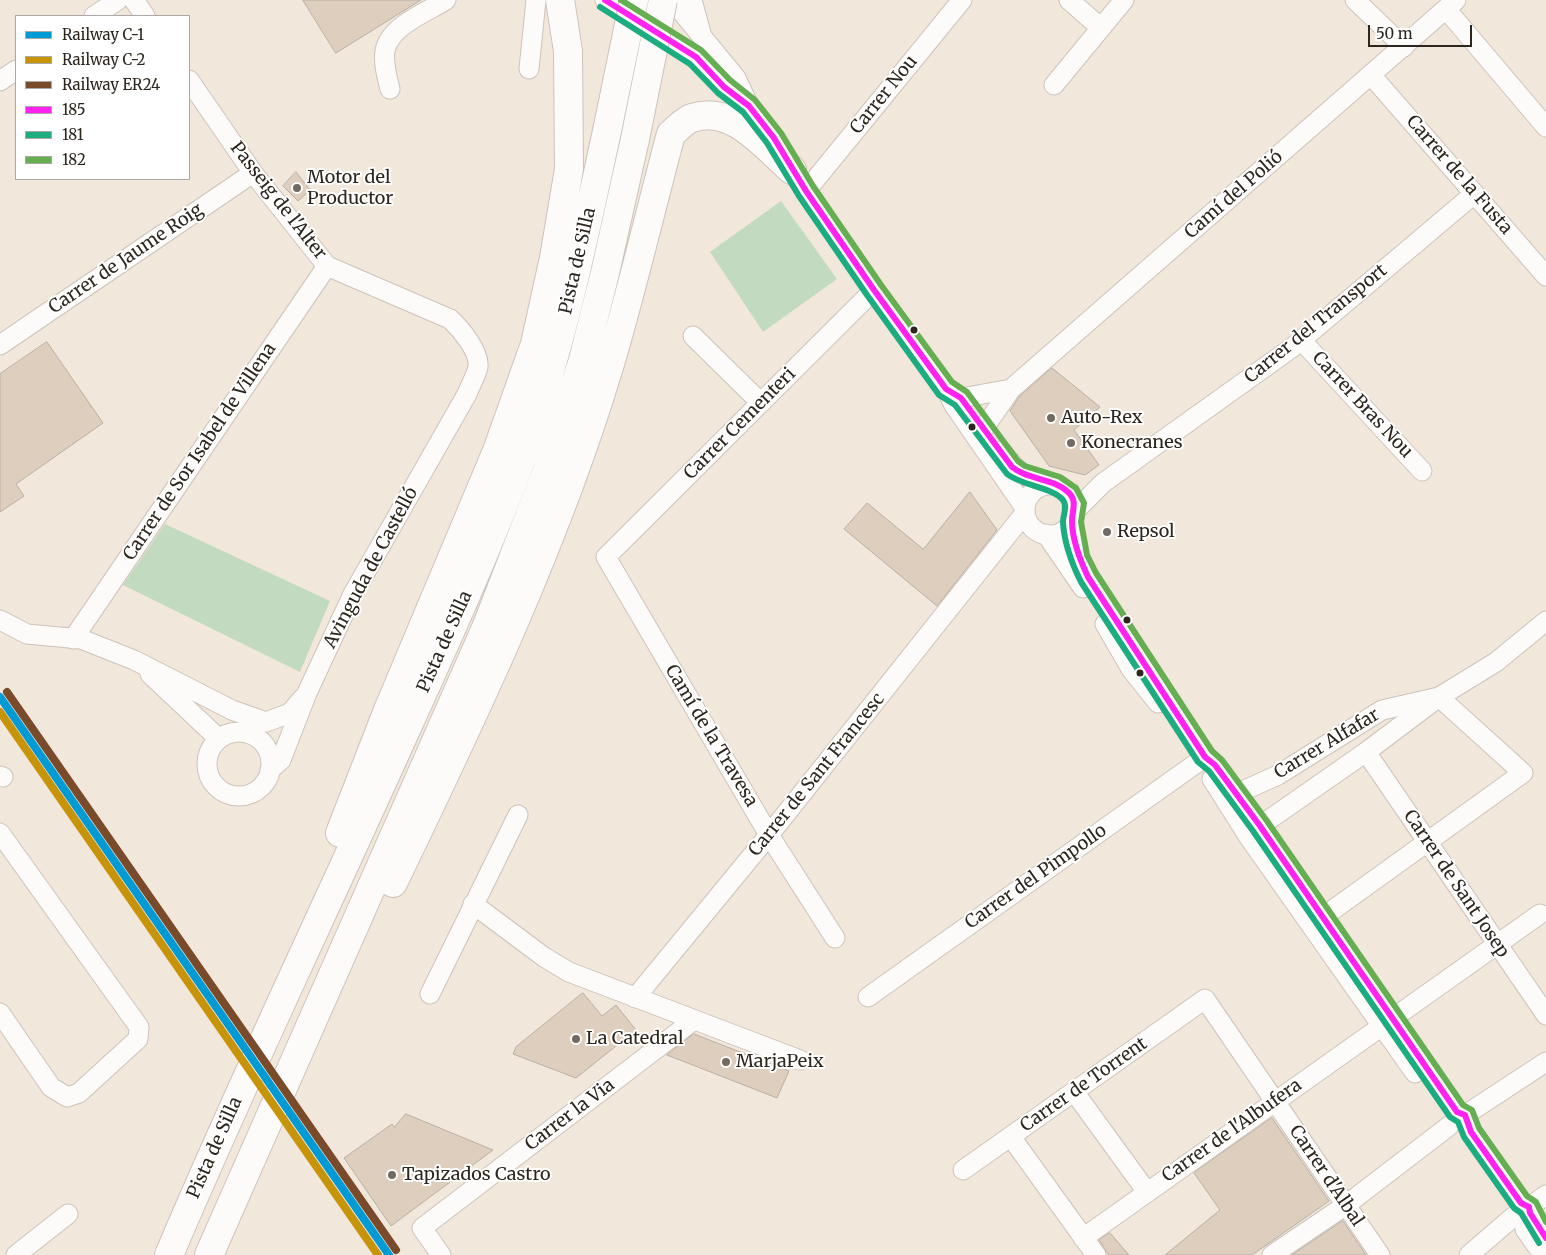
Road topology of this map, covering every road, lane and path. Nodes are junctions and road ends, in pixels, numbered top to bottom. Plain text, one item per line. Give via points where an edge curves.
1 (118, 0) edge
2 (134, 0) edge
3 (446, 0) edge
4 (536, 0) edge
5 (560, 0) edge
6 (605, 0) edge
7 (634, 0) edge
8 (962, 0) edge
9 (1069, 0) edge
10 (1124, 0) edge
11 (1355, 0) edge
12 (676, 2) edge
13 (1451, 4) edge
14 (96, 15) edge
15 (144, 15) edge
16 (1101, 28) junction
17 (1404, 47) junction
18 (530, 69) dead end
19 (15, 71) edge
20 (1371, 75) junction
21 (0, 81) edge
22 (190, 81) edge
23 (1054, 86) dead end
24 (390, 89) dead end
25 (750, 106) junction
26 (1546, 127) edge
27 (253, 173) junction
28 (799, 180) junction
29 (1474, 194) junction
30 (327, 266) junction
31 (1546, 276) edge
32 (874, 290) junction
33 (694, 336) dead end
34 (1301, 340) junction
35 (0, 345) edge
36 (478, 366) joint
37 (1011, 389) junction
38 (954, 393) junction
39 (761, 403) junction
40 (984, 428) junction
41 (1422, 471) dead end
42 (1103, 483) junction
43 (1056, 486) junction
44 (1025, 511) junction
45 (1074, 516) junction
46 (1042, 533) junction
47 (997, 551) junction
48 (606, 557) joint
49 (0, 620) edge
50 (1546, 622) edge
51 (73, 639) junction
52 (134, 660) junction
53 (308, 693) junction
54 (1439, 697) junction
55 (232, 710) junction
56 (1187, 729) junction
57 (239, 732) junction
58 (219, 739) junction
59 (1366, 752) junction
60 (1206, 764) junction
61 (270, 770) junction
62 (1231, 798) junction
63 (518, 815) dead end
64 (1260, 826) junction
65 (0, 833) edge
66 (769, 835) junction
67 (1427, 842) junction
68 (1266, 862) junction
69 (473, 904) junction
70 (1299, 908) junction
71 (1540, 914) dead end
72 (1323, 917) junction
73 (834, 938) dead end
74 (1496, 945) junction
75 (430, 994) dead end
76 (868, 997) dead end
77 (635, 998) junction
78 (1205, 999) joint
79 (0, 1013) edge
80 (1546, 1015) edge
81 (694, 1020) junction
82 (1387, 1022) junction
83 (267, 1033) junction
84 (298, 1054) junction
85 (800, 1060) dead end
86 (1546, 1062) edge
87 (1075, 1093) junction
88 (1275, 1101) junction
89 (1457, 1121) junction
90 (1011, 1137) junction
91 (963, 1170) dead end
92 (1147, 1192) junction
93 (1546, 1195) edge
94 (1346, 1205) junction
95 (1521, 1212) junction
96 (68, 1214) dead end
97 (1083, 1238) junction
98 (1546, 1238) edge
99 (16, 1255) edge
100 (169, 1255) edge
101 (208, 1255) edge
102 (442, 1255) edge
103 (1096, 1255) edge
104 (1272, 1255) edge
105 (1380, 1255) edge
106 (1470, 1255) edge
107 (1543, 1255) edge

1 - 14 street
2 - 15 street
3 - 24 street via 396,31 385,49
4 - 18 street
5 - 83 highway via 568,51 569,168 535,344 497,451 388,710 327,869 281,966
6 - 25 street via 696,57 724,87
7 - 83 highway, Pista de Silla, bridge via 557,351 520,460 458,614
8 - 28 street, Carrer Nou
9 - 16 street
10 - 16 street
11 - 17 street
12 - 25 street via 736,78
12 - 84 highway, Pista de Silla, bridge via 634,139 583,360 546,471 486,628
13 - 17 street, Camí del Polió
13 - 26 street
16 - 23 street
17 - 20 street, Camí del Polió
19 - 21 street
20 - 29 street, Carrer de la Fusta
20 - 37 street, Camí del Polió
22 - 27 street, Passeig de l'Alter
25 - 28 street
27 - 30 street, Passeig de l'Alter
27 - 35 street, Carrer de Jaume Roig
28 - 32 street
28 - 84 highway via 734,120 714,113 690,118 671,134 608,368 570,481 508,640 338,997
29 - 31 street, Carrer de la Fusta
29 - 34 street, Carrer del Transport
30 - 36 street, Passeig de l'Alter via 450,319 462,329
30 - 51 street, Carrer de Sor Isabel de Villena
32 - 38 street
32 - 39 street, Carrer Cementeri
33 - 39 street
34 - 41 street, Carrer Bras Nou
34 - 42 street, Carrer del Transport
36 - 53 street, Avinguda de Castelló via 467,394 353,594
37 - 38 street
37 - 40 street, Camí del Polió
38 - 40 street
38 - 44 street via 954,405
39 - 48 street, Carrer Cementeri
40 - 43 street via 1012,467 1021,474
42 - 43 street, Carrer del Transport
42 - 45 street, Carrer del Transport
43 - 44 street via 1035,489
43 - 45 street via 1073,498
44 - 46 street via 1030,524
44 - 47 street, Carrer de Sant Francesc
45 - 46 street via 1061,532
45 - 56 street via 1079,558 1088,577
46 - 47 street, Carrer de Sant Francesc
46 - 56 street via 1080,582 1131,669 1154,699
47 - 66 street, Carrer de Sant Francesc
48 - 66 street, Camí de la Travesa
49 - 51 street via 27,634
50 - 54 street, Carrer Alfafar via 1496,662
51 - 52 street
52 - 55 street
52 - 58 street
53 - 55 street via 290,713 266,722
53 - 61 street, Avinguda de Castelló via 281,760
54 - 59 street
54 - 62 street, Carrer Alfafar via 1382,710 1278,775
54 - 67 street via 1523,773
55 - 57 street
56 - 60 street
57 - 58 street
57 - 61 street via 263,744
58 - 61 street via 212,747 207,764 208,774 220,790 240,796 250,794 259,788
59 - 64 street
59 - 67 street, Carrer de Sant Josep
60 - 62 street
60 - 76 street, Carrer del Pimpollo
62 - 64 street
62 - 68 street
63 - 69 street
64 - 68 street via 1257,836 1266,848
64 - 72 street
65 - 79 street via 139,1027 138,1039 79,1093 67,1097 51,1087
66 - 73 street, Camí de la Travesa
66 - 77 street, Carrer de Sant Francesc
67 - 72 street
67 - 74 street, Carrer de Sant Josep
68 - 70 street
69 - 75 street
69 - 77 street via 557,965
70 - 72 street via 1318,919
70 - 82 street
71 - 74 street, Carrer de l'Albufera
72 - 82 street
74 - 80 street, Carrer de Sant Josep
74 - 82 street, Carrer de l'Albufera
77 - 81 street
78 - 87 street, Carrer de Torrent
78 - 88 street, Carrer d'Albal
81 - 85 street
81 - 102 street, Carrer la Via via 422,1228
82 - 88 street, Carrer de l'Albufera
82 - 89 street
83 - 100 highway, Pista de Silla
84 - 101 highway, Pista de Silla
86 - 89 street
87 - 90 street, Carrer de Torrent
87 - 92 street
88 - 92 street, Carrer de l'Albufera
88 - 94 street, Carrer d'Albal
89 - 94 street
89 - 95 street
90 - 91 street, Carrer de Torrent
90 - 97 street
92 - 97 street, Carrer de l'Albufera
93 - 95 street
94 - 104 street
94 - 105 street, Carrer d'Albal
95 - 98 street
95 - 106 street
95 - 107 street
96 - 99 street
97 - 103 street

